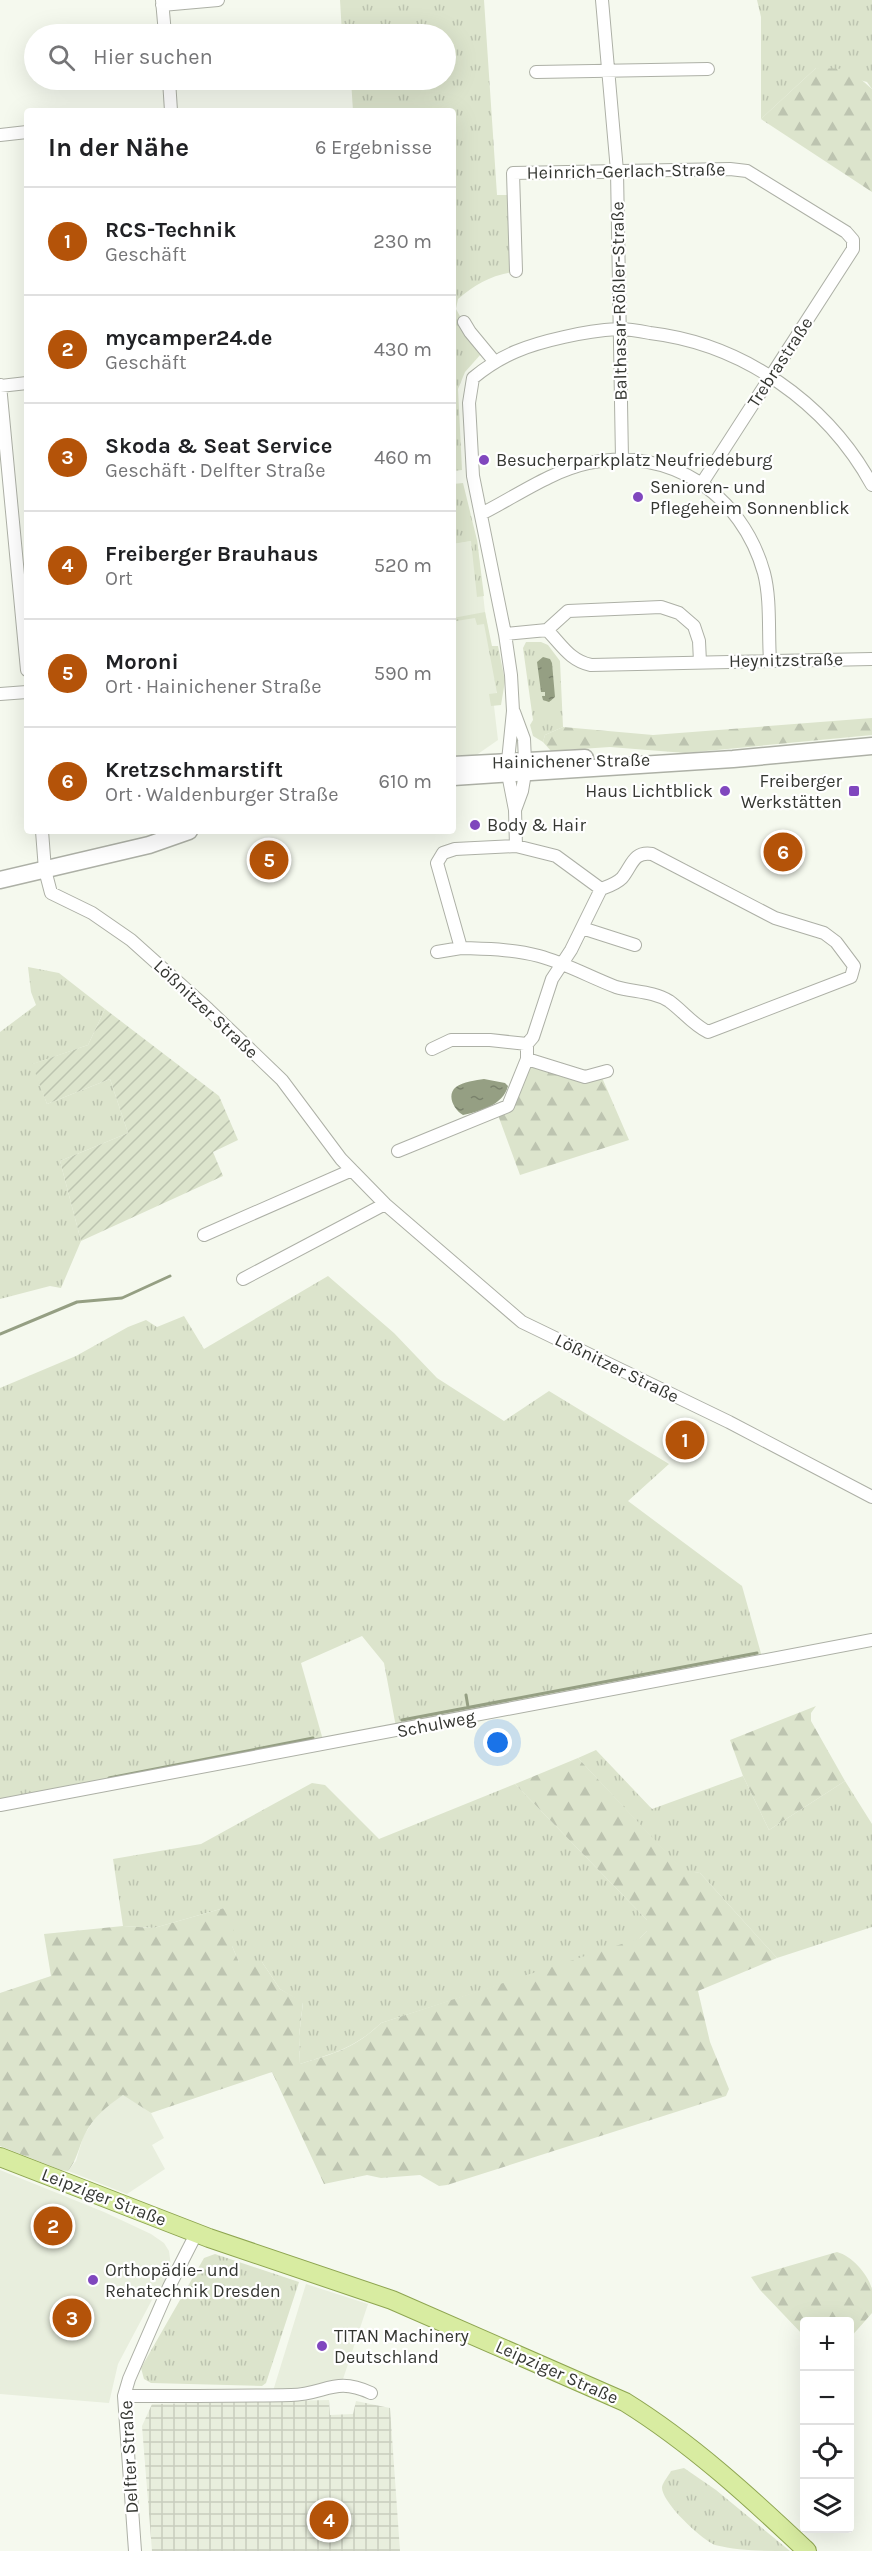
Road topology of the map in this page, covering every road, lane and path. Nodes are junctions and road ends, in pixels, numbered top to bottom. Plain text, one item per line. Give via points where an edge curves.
1 (218, 0) edge
2 (602, 0) edge
3 (162, 3) edge
4 (164, 24) edge
5 (708, 69) dead end
6 (609, 71) junction
7 (536, 72) dead end
8 (170, 90) edge
9 (171, 108) edge
10 (24, 132) edge
11 (0, 135) edge
12 (617, 171) junction
13 (853, 240) joint
14 (516, 271) dead end
15 (464, 322) dead end
16 (620, 329) junction
17 (494, 361) junction
18 (770, 376) junction
19 (24, 383) edge
20 (0, 385) edge
21 (622, 459) junction
22 (702, 483) junction
23 (872, 485) edge
24 (481, 514) junction
25 (547, 630) junction
26 (505, 634) junction
27 (24, 638) edge
28 (872, 659) edge
29 (770, 660) junction
30 (700, 662) junction
31 (24, 692) edge
32 (0, 694) edge
33 (872, 746) edge
34 (456, 765) edge
35 (517, 767) junction
36 (456, 777) edge
37 (42, 834) edge
38 (180, 834) edge
39 (516, 846) junction
40 (45, 870) junction
41 (0, 880) edge
42 (601, 889) junction
43 (582, 928) junction
44 (635, 945) dead end
45 (461, 948) junction
46 (438, 952) dead end
47 (561, 964) junction
48 (527, 1044) junction
49 (432, 1049) dead end
50 (527, 1059) junction
51 (607, 1071) dead end
52 (398, 1151) dead end
53 (352, 1170) junction
54 (385, 1204) junction
55 (204, 1235) dead end
56 (243, 1279) dead end
57 (872, 1497) edge
58 (872, 1640) edge
59 (0, 1805) edge
60 (0, 2157) edge
61 (196, 2234) junction
62 (371, 2393) dead end
63 (124, 2396) junction
64 (135, 2551) edge
65 (807, 2551) edge

1 - 3 street
2 - 6 street, Balthasar-Rößler-Straße
3 - 4 street
5 - 6 street
6 - 7 street
6 - 12 street, Balthasar-Rößler-Straße
8 - 9 street
10 - 11 street
12 - 13 street, Heinrich-Gerlach-Straße via 747,171
12 - 14 street, Heinrich-Gerlach-Straße via 513,173
12 - 16 street, Balthasar-Rößler-Straße
13 - 18 street, Trebrastraße via 853,249
15 - 17 street
16 - 17 street via 548,340
16 - 18 street via 690,339 743,360
16 - 21 street, Balthasar-Rößler-Straße
17 - 24 street via 473,378 470,390 473,476
18 - 22 street, Trebrastraße
18 - 23 street via 826,421
19 - 20 street
20 - 27 street
21 - 22 street via 664,466
21 - 24 street via 569,469
22 - 29 street via 737,517 759,557 767,593
24 - 26 street
25 - 26 street
25 - 30 street, Heynitzstraße via 582,663
25 - 30 street via 568,611 661,607 679,613 694,626
26 - 35 street
28 - 29 street, Heynitzstraße
29 - 30 street, Heynitzstraße
31 - 32 street
33 - 35 main road, Hainichener Straße via 688,762
34 - 35 main road, Hainichener Straße
35 - 36 main road, Hainichener Straße
35 - 39 street
37 - 40 street, Lößnitzer Straße
38 - 40 main road
39 - 42 street via 556,856
39 - 45 street via 454,849 443,853 437,863
40 - 41 main road
40 - 53 street, Lößnitzer Straße via 51,893 92,913 131,940 282,1080
42 - 43 street
42 - 47 street via 621,879 636,856 652,854 775,918 824,933 854,966 850,977 708,1032 694,1025 668,1000 618,987
43 - 44 street
43 - 47 street
45 - 46 street
45 - 47 street via 499,949
47 - 48 street
48 - 49 street via 451,1040
48 - 50 street
50 - 51 street via 585,1077
50 - 52 street via 508,1106
53 - 54 street, Lößnitzer Straße
53 - 55 street
54 - 56 street
54 - 57 street, Lößnitzer Straße via 522,1322 709,1412
58 - 59 street, Schulweg
60 - 61 main road, Leipziger Straße
61 - 63 street, Delfter Straße via 169,2287
61 - 65 main road, Leipziger Straße via 392,2300 625,2402 716,2469
62 - 63 street via 357,2386 341,2385 298,2395
63 - 64 street, Delfter Straße

